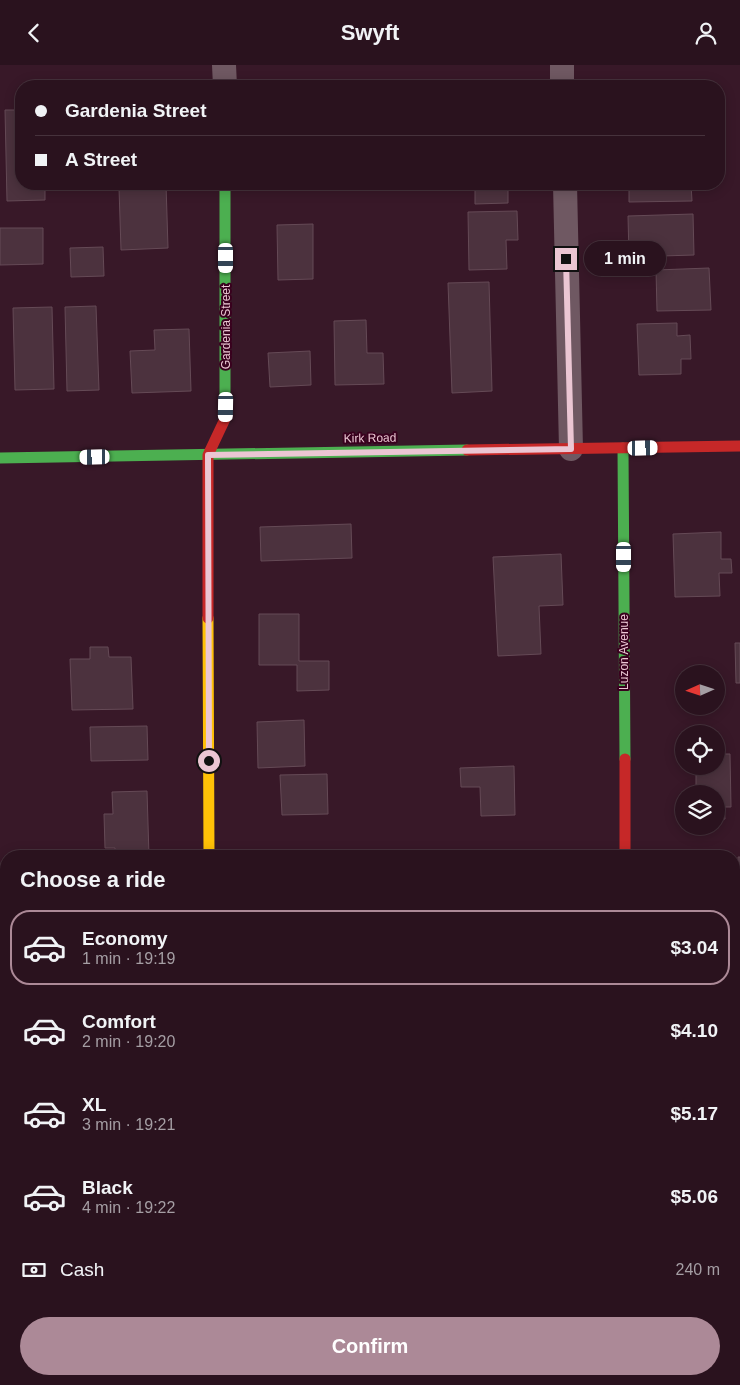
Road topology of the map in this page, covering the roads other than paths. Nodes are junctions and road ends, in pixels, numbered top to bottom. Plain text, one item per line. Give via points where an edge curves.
1 (224, 65) edge
2 (562, 65) edge
3 (224, 80) edge
4 (562, 80) edge
5 (225, 190) edge
6 (565, 190) edge
7 (740, 446) edge
8 (623, 448) junction
9 (571, 449) junction
10 (208, 455) junction
11 (0, 458) edge
12 (209, 850) edge
13 (625, 850) edge

1 - 3 street
2 - 4 street
5 - 10 street, Gardenia Street via 225,419
6 - 9 street
7 - 8 street, Kirk Road
8 - 9 street, Kirk Road
8 - 13 street, Luzon Avenue
9 - 10 street, Kirk Road
10 - 11 street, Kirk Road
10 - 12 street, Gardenia Street

